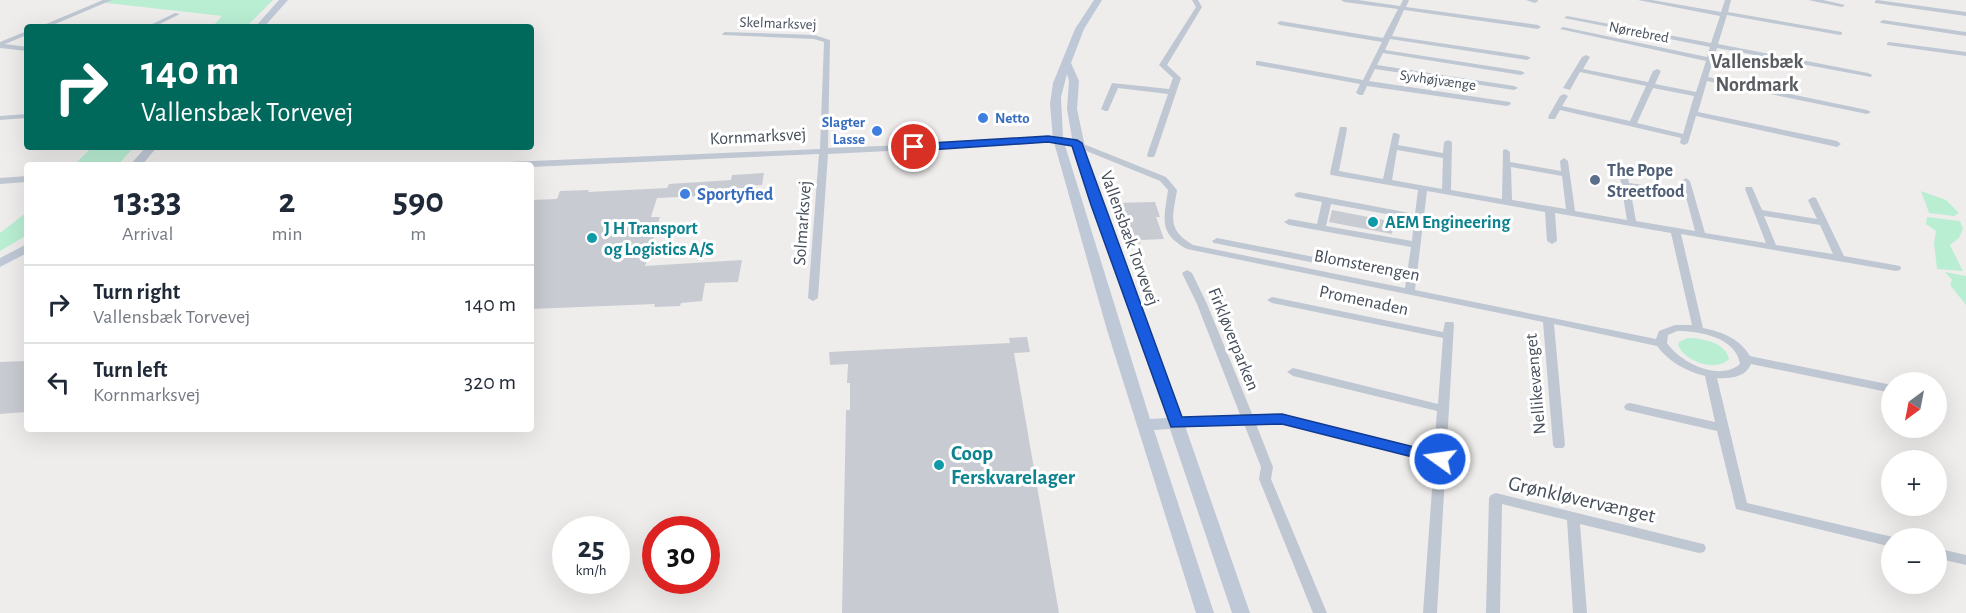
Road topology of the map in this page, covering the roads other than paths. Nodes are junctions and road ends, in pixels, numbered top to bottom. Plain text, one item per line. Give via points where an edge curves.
1 (109, 0) edge
2 (284, 0) edge
3 (1091, 0) edge
4 (1098, 0) edge
5 (1195, 0) edge
6 (1344, 0) edge
7 (1641, 0) edge
8 (1728, 0) edge
9 (1811, 0) edge
10 (1364, 1) edge
11 (1877, 2) dead end
12 (1405, 4) edge
13 (1842, 5) dead end
14 (1088, 13) junction
15 (177, 14) dead end
16 (1724, 14) junction
17 (1966, 14) edge
18 (1567, 18) dead end
19 (1883, 22) dead end
20 (1280, 23) dead end
21 (49, 24) edge
22 (155, 24) edge
23 (262, 24) edge
24 (1538, 27) dead end
25 (1563, 29) dead end
26 (1840, 33) dead end
27 (24, 34) edge
28 (725, 34) dead end
29 (1966, 34) edge
30 (1387, 39) junction
31 (1888, 44) dead end
32 (0, 45) edge
33 (1715, 45) junction
34 (24, 49) edge
35 (1381, 51) junction
36 (1966, 54) edge
37 (1586, 57) dead end
38 (1527, 58) dead end
39 (1710, 60) junction
40 (1067, 63) junction
41 (1258, 63) dead end
42 (1374, 67) junction
43 (1579, 70) junction
44 (1657, 70) dead end
45 (1521, 73) dead end
46 (1868, 75) dead end
47 (1704, 78) junction
48 (1365, 83) junction
49 (1651, 85) junction
50 (1514, 88) dead end
51 (1173, 92) junction
52 (1360, 93) dead end
53 (1699, 95) junction
54 (1507, 104) dead end
55 (1558, 107) junction
56 (1105, 109) dead end
57 (1867, 112) dead end
58 (1693, 113) junction
59 (24, 116) edge
60 (1552, 117) dead end
61 (0, 118) edge
62 (1633, 124) junction
63 (1343, 129) dead end
64 (1396, 135) dead end
65 (1448, 142) dead end
66 (1059, 143) junction
67 (1837, 144) dead end
68 (1078, 147) junction
69 (1394, 147) junction
70 (150, 150) edge
71 (824, 150) junction
72 (1506, 152) dead end
73 (1152, 155) dead end
74 (1448, 156) junction
75 (1564, 161) dead end
76 (139, 162) edge
77 (534, 164) edge
78 (1507, 164) junction
79 (1623, 171) dead end
80 (1566, 174) junction
81 (24, 179) edge
82 (1686, 181) dead end
83 (0, 182) edge
84 (1387, 182) junction
85 (1627, 185) junction
86 (1423, 188) junction
87 (1749, 189) dead end
88 (1446, 192) junction
89 (1299, 195) dead end
90 (1690, 195) junction
91 (1327, 200) junction
92 (1813, 200) dead end
93 (1507, 202) junction
94 (1550, 210) junction
95 (1758, 212) junction
96 (1571, 213) junction
97 (1419, 217) junction
98 (1289, 222) dead end
99 (1823, 223) junction
100 (1632, 224) junction
101 (1321, 228) junction
102 (1675, 231) junction
103 (1701, 235) junction
104 (1216, 241) dead end
105 (1552, 241) dead end
106 (1416, 245) junction
107 (1772, 247) junction
108 (24, 250) edge
109 (1840, 259) junction
110 (0, 263) edge
111 (1331, 263) junction
112 (1896, 268) dead end
113 (1187, 273) dead end
114 (1391, 275) dead end
115 (1329, 276) junction
116 (1410, 292) junction
117 (813, 298) dead end
118 (1272, 300) dead end
119 (1548, 320) junction
120 (1698, 329) junction
121 (1661, 343) junction
122 (1746, 359) junction
123 (1293, 372) dead end
124 (1710, 373) junction
125 (1881, 387) edge
126 (1630, 407) dead end
127 (1444, 409) junction
128 (1248, 419) junction
129 (1176, 423) junction
130 (1144, 424) junction
131 (1723, 428) junction
132 (1558, 445) dead end
133 (1440, 459) junction
134 (1573, 517) junction
135 (1881, 539) edge
136 (1699, 548) dead end
137 (1947, 556) edge
138 (1966, 560) edge
139 (1205, 613) edge
140 (1241, 613) edge
141 (1320, 613) edge
142 (1430, 613) edge
143 (1493, 613) edge
144 (1580, 613) edge

1 - 21 street
2 - 23 street
3 - 14 street, Vallensbæk Torvevej
4 - 14 street, Vallensbæk Torvevej
5 - 51 street via 1199,7 1163,65 1177,78
6 - 10 street
7 - 16 street, Nørrebred
8 - 16 street
9 - 13 street
10 - 12 street
11 - 17 street
12 - 24 street
12 - 30 street, Syvhøjvænge
14 - 40 street, Vallensbæk Torvevej via 1071,44
15 - 22 street
16 - 26 street, Nørrebred
16 - 33 street
18 - 33 street, Nørrebred
19 - 29 street
20 - 30 street, Syvhøjvænge
25 - 39 street, Nørrebred
27 - 32 street
28 - 71 street, Skelmarksvej via 814,37 828,41
30 - 35 street, Syvhøjvænge
30 - 38 street, Syvhøjvænge
31 - 36 street
32 - 34 street
33 - 39 street
33 - 46 street, Nørrebred
35 - 42 street, Syvhøjvænge
35 - 45 street, Syvhøjvænge
37 - 43 street
39 - 47 street
40 - 66 street, Vallensbæk Torvevej via 1055,96
40 - 68 street, Vallensbæk Torvevej via 1074,81 1072,109
41 - 48 street, Syvhøjvænge
42 - 48 street, Syvhøjvænge
42 - 50 street, Syvhøjvænge
43 - 49 street
43 - 55 street
44 - 49 street, Nørrebred
47 - 53 street
47 - 57 street
48 - 52 street, Syvhøjvænge
48 - 54 street, Syvhøjvænge
49 - 53 street
49 - 62 street, Nørrebred
51 - 56 street via 1115,85
51 - 73 street
53 - 58 street
55 - 60 street
55 - 62 street
58 - 62 street via 1685,140
58 - 67 street
59 - 61 street
63 - 84 street via 1334,173
64 - 69 street
65 - 74 street
66 - 68 street, Kornmarksvej
66 - 71 street, Kornmarksvej
66 - 130 street, Vallensbæk Torvevej
68 - 115 street, Blomsterengen via 1124,162 1168,183 1173,190 1167,228 1182,243
68 - 129 street, Vallensbæk Torvevej
69 - 74 street
69 - 84 street
70 - 76 street
71 - 77 street, Kornmarksvej
71 - 117 street, Solmarksvej
72 - 78 street
74 - 88 street
75 - 80 street
78 - 80 street
78 - 93 street
79 - 85 street
80 - 96 street
81 - 83 street
82 - 90 street
84 - 86 street
85 - 90 street
85 - 100 street
86 - 88 street
86 - 97 street
87 - 95 street
88 - 93 street
89 - 91 street
90 - 103 street
91 - 97 street
91 - 101 street
92 - 99 street
93 - 94 street
94 - 96 street
94 - 105 street
95 - 99 street
95 - 107 street
96 - 100 street
97 - 106 street
98 - 101 street
99 - 109 street
100 - 102 street
101 - 106 street
102 - 103 street
102 - 120 street
103 - 107 street
104 - 111 street
106 - 116 street
107 - 109 street
108 - 110 street
109 - 112 street
111 - 114 street
111 - 115 street
113 - 128 street, Firkløverparken
115 - 116 street, Blomsterengen
116 - 119 street, Blomsterengen
118 - 127 street, Promenaden via 1448,330
119 - 121 street, Blomsterengen
119 - 132 street, Nellikevænget
120 - 121 street via 1671,329 1662,335
120 - 122 street via 1729,341
121 - 124 street via 1679,362
122 - 124 street via 1745,367 1737,373
122 - 125 street
123 - 127 street
124 - 131 street
126 - 131 street
127 - 133 street, Promenaden
128 - 129 street, Firkløverparken
128 - 133 street, Firkløverparken via 1282,419
128 - 141 street, Firkløverparken via 1267,466 1265,478
129 - 130 street
129 - 140 street, Vallensbæk Torvevej
130 - 139 street, Vallensbæk Torvevej
131 - 135 street via 1742,507
133 - 142 street, Promenaden
134 - 136 street, Grønkløvervænget
134 - 143 street, Grønkløvervænget via 1496,498
134 - 144 street
137 - 138 street

